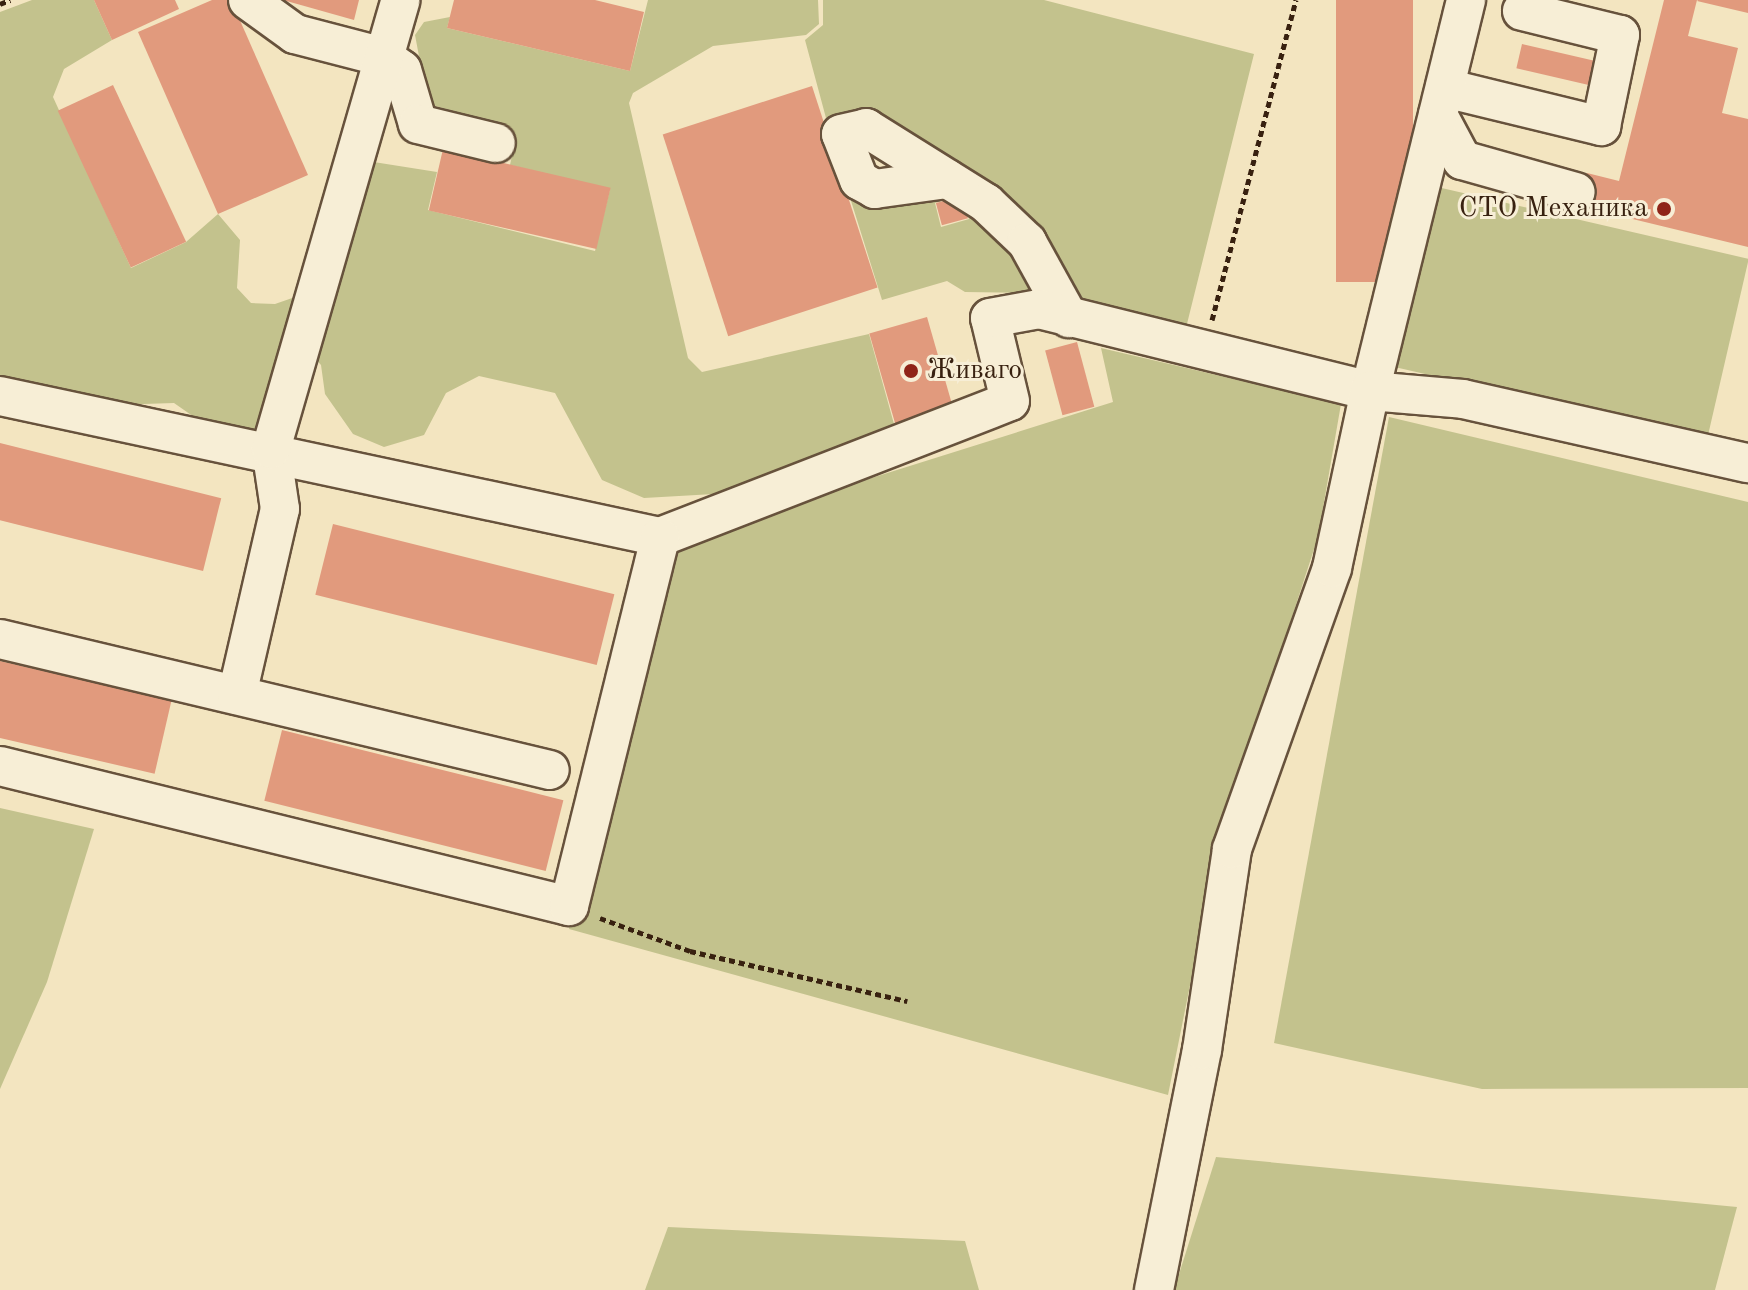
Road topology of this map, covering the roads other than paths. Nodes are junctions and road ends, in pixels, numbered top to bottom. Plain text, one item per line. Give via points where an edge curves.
1 (248, 0) edge
2 (401, 0) edge
3 (1466, 0) edge
4 (1522, 11) dead end
5 (384, 57) junction
6 (1441, 102) junction
7 (496, 143) dead end
8 (947, 179) dead end
9 (1576, 192) dead end
10 (1069, 318) junction
11 (1370, 391) junction
12 (0, 396) edge
13 (271, 449) junction
14 (1748, 463) edge
15 (660, 537) junction
16 (0, 639) edge
17 (237, 695) junction
18 (0, 766) edge
19 (550, 770) dead end
20 (1154, 1290) edge

1 - 5 lane via 295,34
2 - 5 lane
3 - 6 lane
4 - 6 lane via 1620,35 1601,126
5 - 7 lane via 402,70 418,124
5 - 13 lane
6 - 9 lane via 1462,160
6 - 11 lane
8 - 10 lane via 1027,242
10 - 11 lane
10 - 15 lane via 1039,309 990,318 1010,401
11 - 14 lane via 1463,399
11 - 20 lane via 1332,568 1232,849 1202,1050
12 - 13 lane
13 - 15 lane
13 - 17 lane via 280,509
15 - 18 lane via 569,906
16 - 17 lane
17 - 19 lane

